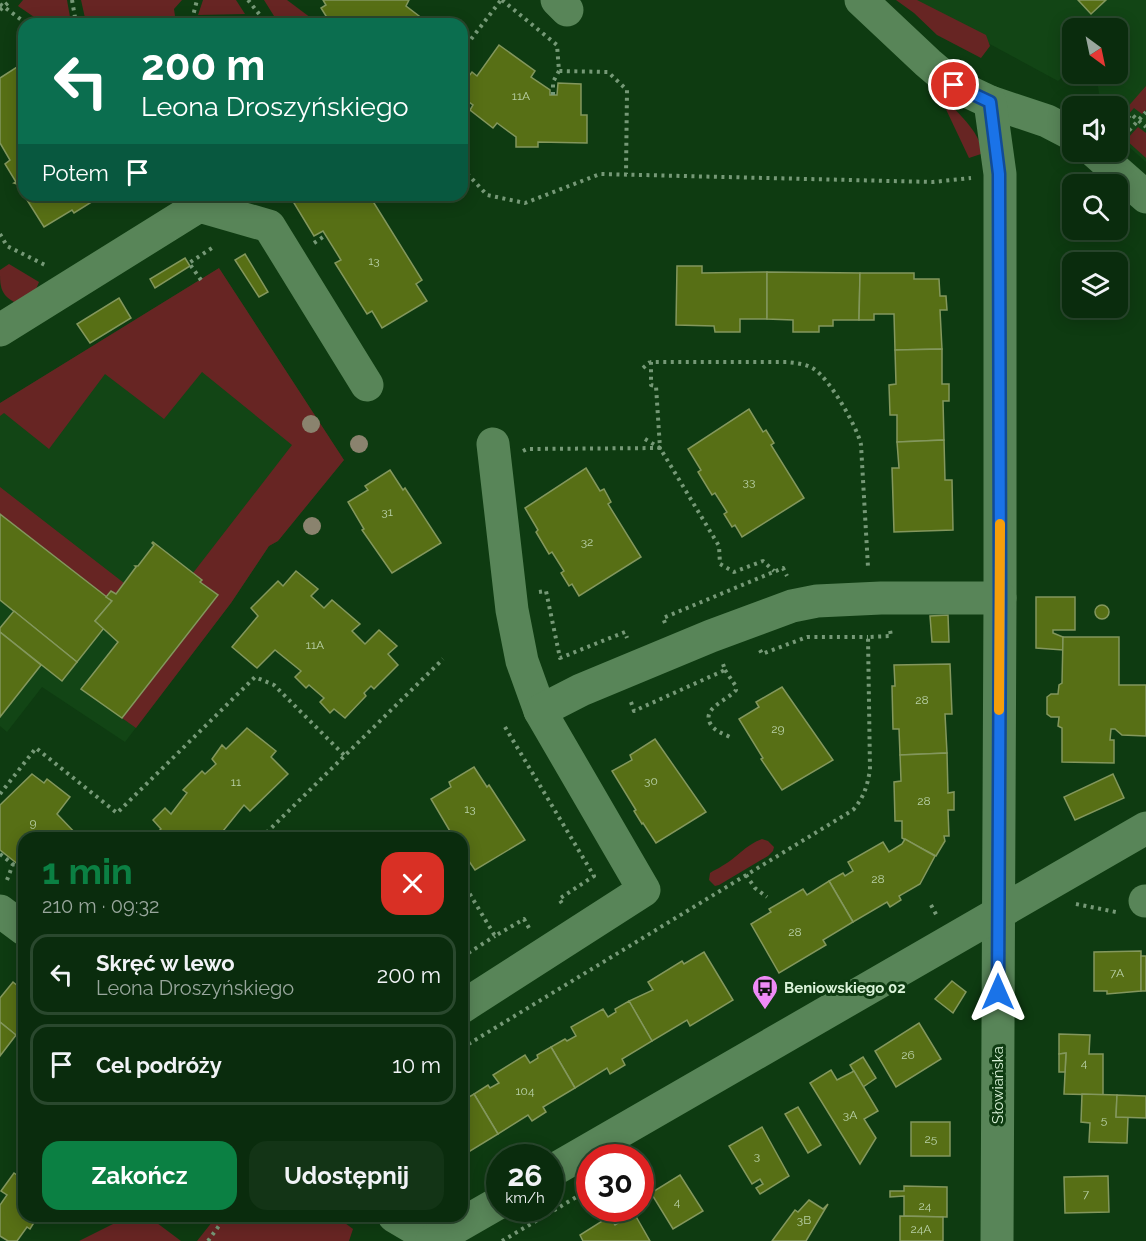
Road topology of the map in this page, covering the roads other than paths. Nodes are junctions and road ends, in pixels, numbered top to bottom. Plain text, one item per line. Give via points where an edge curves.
1 (861, 0) edge
2 (990, 102) junction
3 (1062, 129) edge
4 (1121, 162) edge
5 (1146, 197) edge
6 (3, 322) edge
7 (368, 385) dead end
8 (504, 449) road end
9 (1000, 598) junction
10 (540, 711) junction
11 (1146, 828) edge
12 (2, 897) edge
13 (998, 914) junction
14 (18, 920) edge
15 (468, 1003) edge
16 (564, 1164) edge
17 (486, 1210) edge
18 (468, 1221) edge
19 (404, 1222) edge
20 (466, 1222) edge
21 (434, 1241) edge
22 (997, 1241) edge

1 - 2 street via 954,85
2 - 3 street
2 - 9 street, Słowiańska via 999,174
4 - 5 street
6 - 7 street via 199,206 269,226
8 - 10 street via 512,610 522,661
9 - 10 street via 881,598 792,606 638,666
9 - 13 street, Słowiańska
10 - 15 street via 644,891
11 - 13 street
12 - 14 street
13 - 16 street
13 - 22 street, Słowiańska
17 - 18 street
19 - 21 street
20 - 21 street

